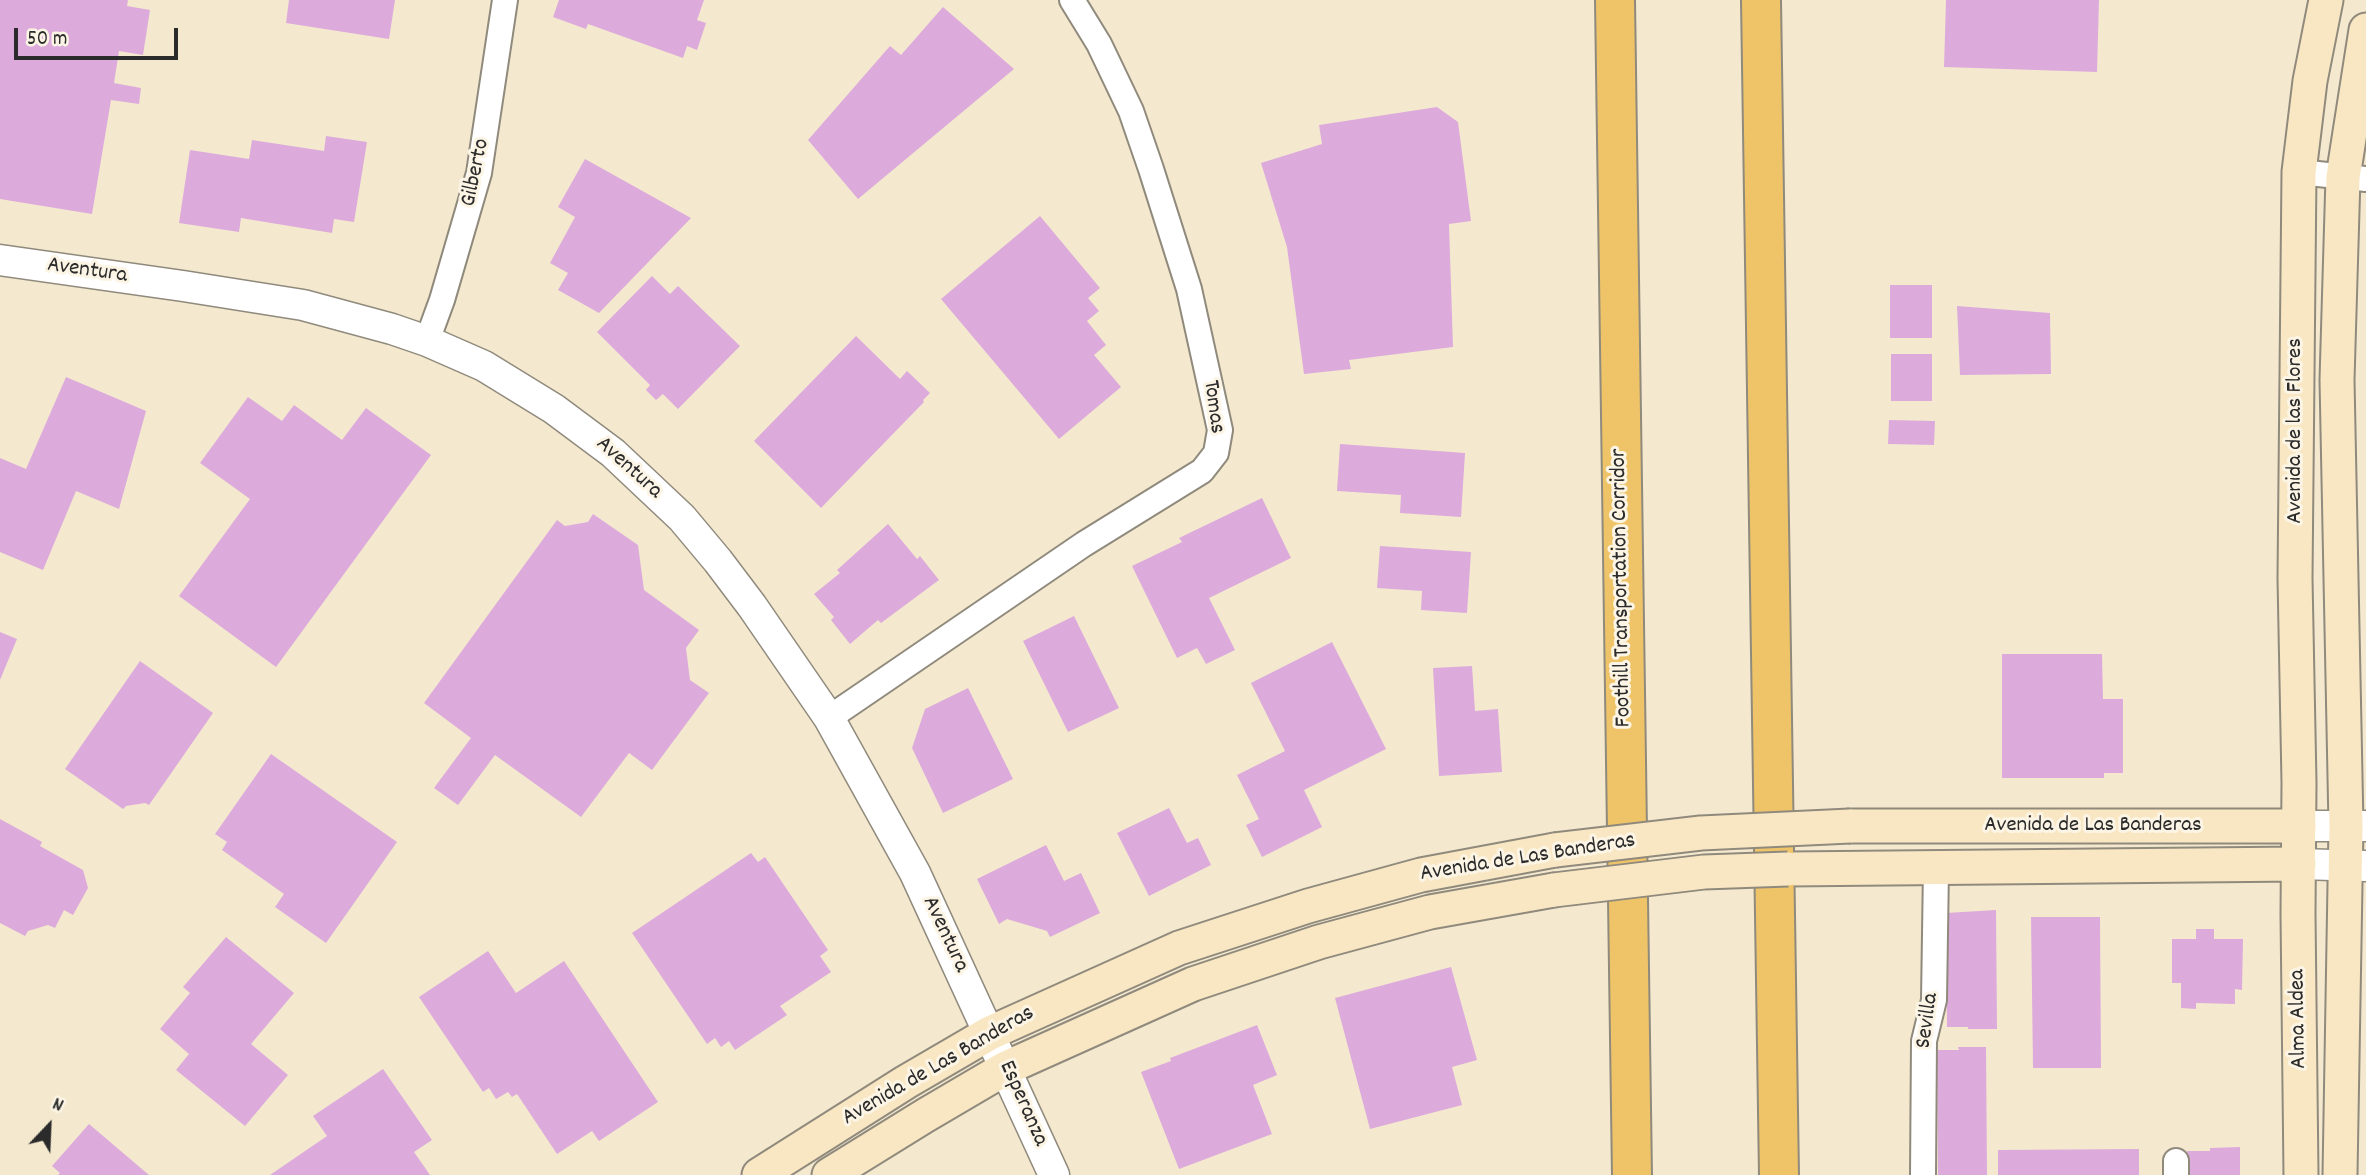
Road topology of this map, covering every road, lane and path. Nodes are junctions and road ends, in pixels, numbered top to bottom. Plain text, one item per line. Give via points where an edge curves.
1 (505, 0) edge
2 (1072, 0) edge
3 (1595, 0) edge
4 (1615, 0) edge
5 (1762, 0) edge
6 (2326, 0) edge
7 (2366, 30) edge
8 (1615, 90) junction
9 (2299, 172) junction
10 (2355, 178) edge
11 (0, 260) edge
12 (427, 341) junction
13 (829, 718) junction
14 (2299, 826) junction
15 (2356, 826) edge
16 (1909, 828) junction
17 (2299, 864) junction
18 (2355, 866) edge
19 (1921, 868) junction
20 (990, 1033) junction
21 (1006, 1068) junction
22 (759, 1175) edge
23 (829, 1175) edge
24 (1054, 1175) edge
25 (1632, 1175) edge
26 (1779, 1175) edge
27 (1923, 1175) edge
28 (2301, 1175) edge
29 (2340, 1175) edge

1 - 12 street, Gilberto via 479,173
2 - 13 street, Tomas via 1131,111 1155,182 1192,302 1220,430 1216,453 1202,471 1084,544
3 - 8 highway via 1597,32
4 - 8 highway, Foothill Transportation Corridor
5 - 26 highway
6 - 9 main road, Avenida de las Flores
7 - 10 main road, Avenida de las Flores
8 - 25 highway, Foothill Transportation Corridor
9 - 10 street
9 - 14 main road, Avenida de las Flores via 2295,578
10 - 15 main road, Avenida de las Flores via 2337,380
11 - 12 street, Aventura via 303,306
12 - 13 street, Aventura via 484,366 554,409 649,484 718,561
13 - 20 street, Aventura via 913,869
14 - 15 street, Avenida de Las Banderas
14 - 16 main road, Avenida de Las Banderas
14 - 17 main road, Avenida de las Flores
15 - 18 main road, Avenida de las Flores
16 - 19 main road
16 - 20 main road, Avenida de Las Banderas, bridge via 1701,834 1555,850 1421,875 1179,948
17 - 18 street, Avenida de Las Banderas
17 - 19 main road, Avenida de Las Banderas
17 - 28 main road, Alma Aldea
18 - 29 main road, Alma Aldea
19 - 21 main road, Avenida de Las Banderas, bridge via 1704,872 1554,890 1430,912 1193,984
19 - 27 street, Sevilla via 1934,1000 1924,1041
20 - 21 street, Esperanza
20 - 22 main road, Avenida de Las Banderas
21 - 23 main road, Avenida de Las Banderas
21 - 24 street, Esperanza

